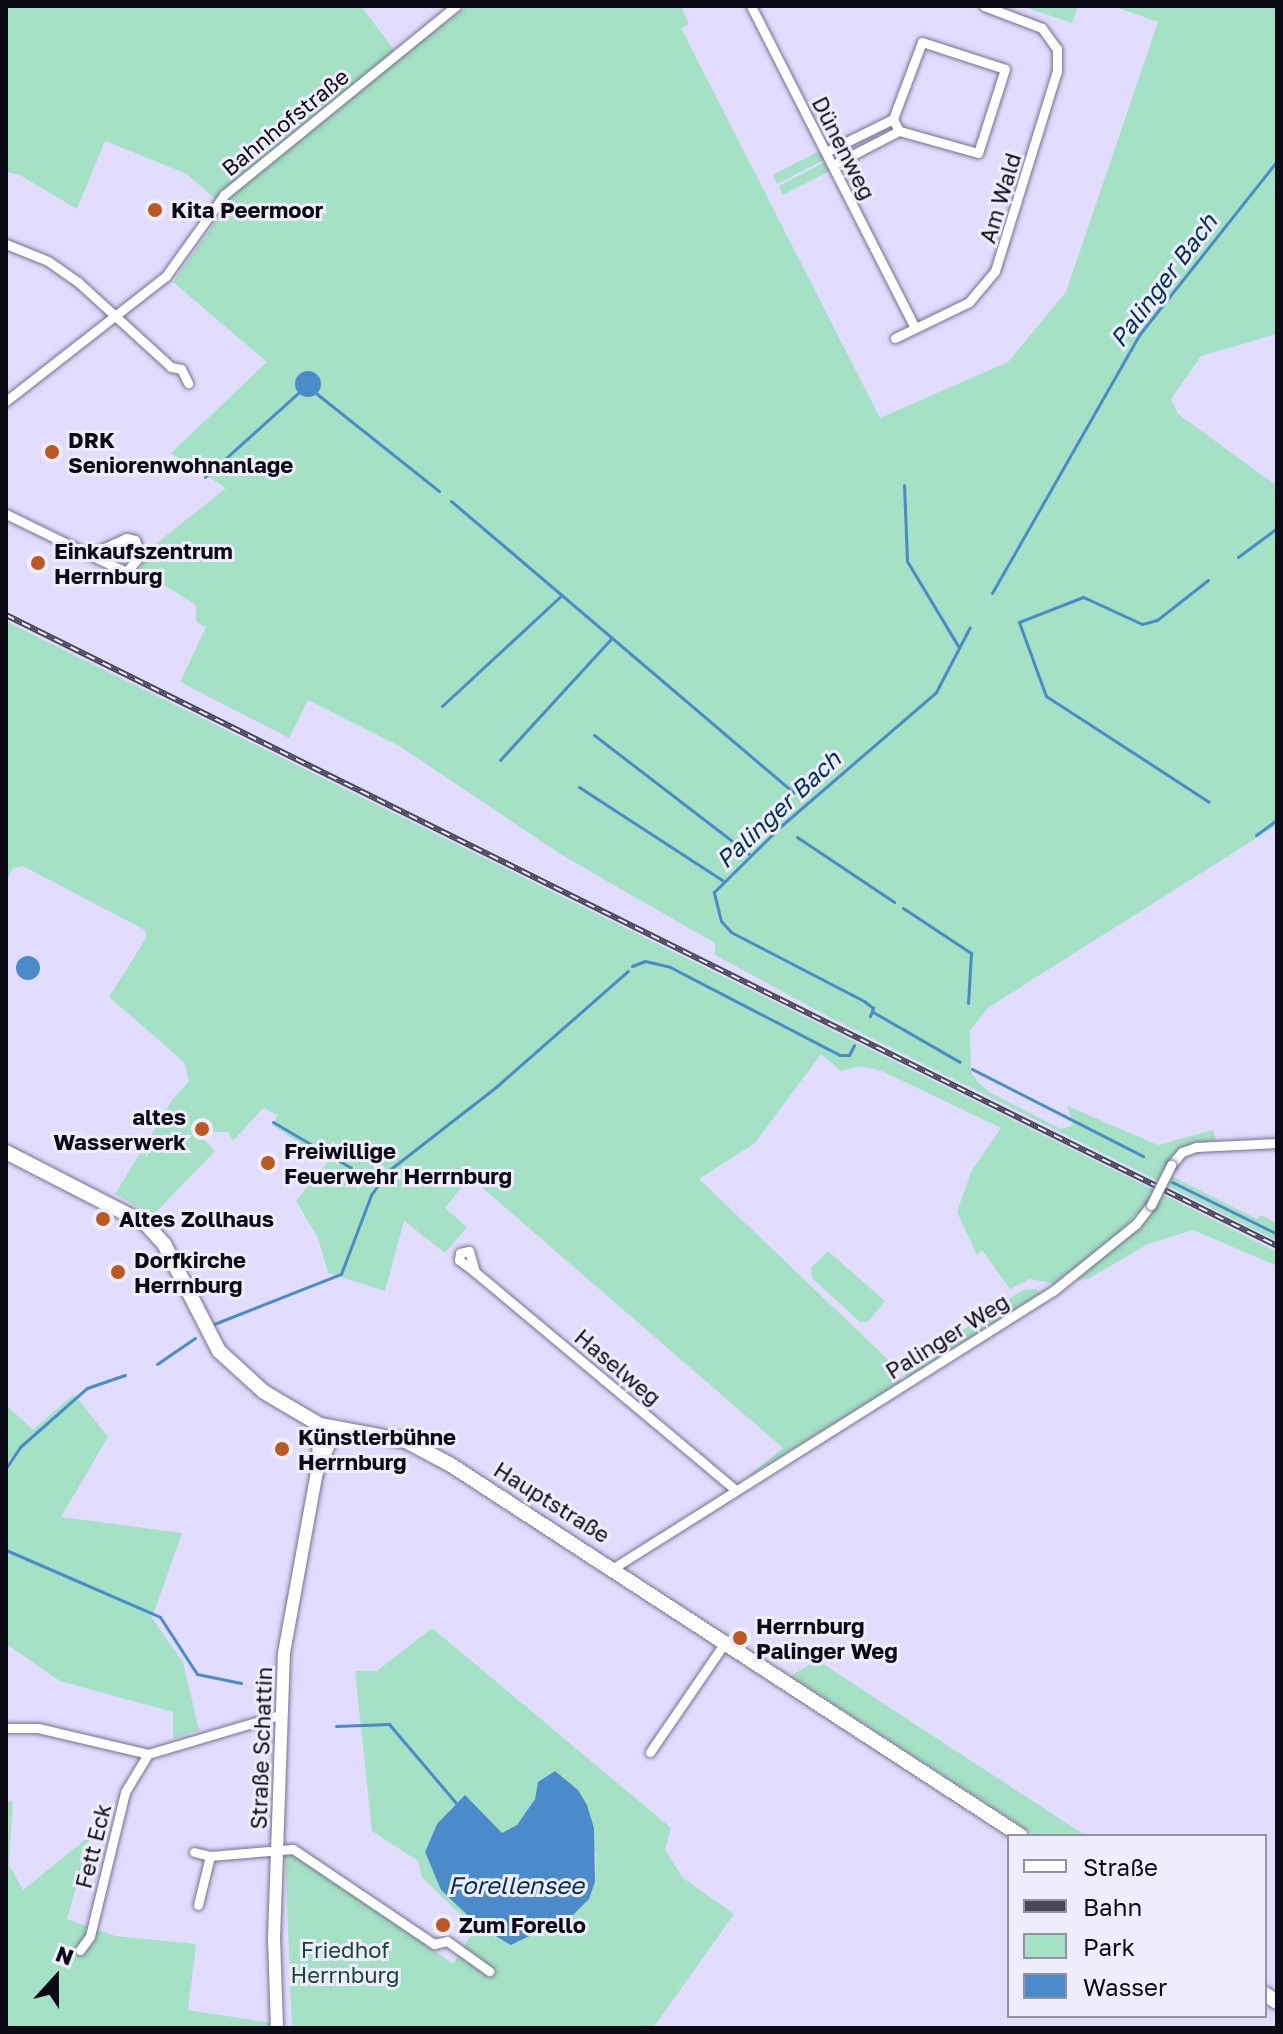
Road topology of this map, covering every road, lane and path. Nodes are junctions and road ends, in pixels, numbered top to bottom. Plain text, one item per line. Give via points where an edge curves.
1 (455, 6) edge
2 (751, 6) edge
3 (984, 6) edge
4 (893, 119) junction
5 (899, 131) junction
6 (826, 152) junction
7 (833, 165) junction
8 (6, 244) edge
9 (116, 316) junction
10 (915, 328) junction
11 (895, 338) dead end
12 (188, 383) dead end
13 (6, 401) edge
14 (6, 514) edge
15 (90, 555) junction
16 (1277, 1143) edge
17 (6, 1152) edge
18 (475, 1272) dead end
19 (320, 1425) junction
20 (336, 1429) junction
21 (317, 1472) junction
22 (736, 1490) junction
23 (615, 1567) junction
24 (726, 1641) junction
25 (280, 1715) junction
26 (6, 1728) edge
27 (650, 1752) dead end
28 (148, 1754) junction
29 (1018, 1834) edge
30 (278, 1848) junction
31 (194, 1852) dead end
32 (210, 1856) junction
33 (198, 1905) dead end
34 (80, 1950) dead end
35 (489, 1971) dead end
36 (277, 2028) edge

1 - 9 street, Bahnhofstraße via 224,195 172,271
2 - 6 street, Dünenweg
3 - 10 street, Am Wald via 1030,21 1053,39 1057,71 995,271 969,302
4 - 5 street
4 - 5 street via 922,42 1005,69 978,153
4 - 6 street
5 - 7 street
6 - 7 street, Dünenweg
7 - 10 street, Dünenweg
8 - 9 street via 63,271
9 - 12 street via 171,367 181,369
9 - 13 street, Bahnhofstraße
10 - 11 street, Am Wald
14 - 15 street
15 - 15 street via 110,542 135,540 141,555 126,572
16 - 22 street, Palinger Weg, bridge via 1182,1152 1136,1224 1053,1291
17 - 19 main road, Hauptstraße via 146,1224 164,1244 211,1338 245,1377
18 - 22 street, Haselweg
19 - 20 main road, Hauptstraße
19 - 21 street, Straße Schattin
20 - 21 street, Straße Schattin
20 - 23 main road, Hauptstraße via 389,1437 426,1450
21 - 25 street, Straße Schattin via 292,1602
22 - 23 street, Palinger Weg
23 - 24 main road, Hauptstraße
24 - 27 street
24 - 29 main road, Hauptstraße
25 - 28 street
25 - 30 street, Straße Schattin
26 - 28 street via 38,1728
28 - 34 street, Fett Eck via 125,1792 90,1936
30 - 32 street
30 - 35 street via 311,1858 434,1944 447,1941
30 - 36 street, Straße Schattin
31 - 32 street
32 - 33 street

